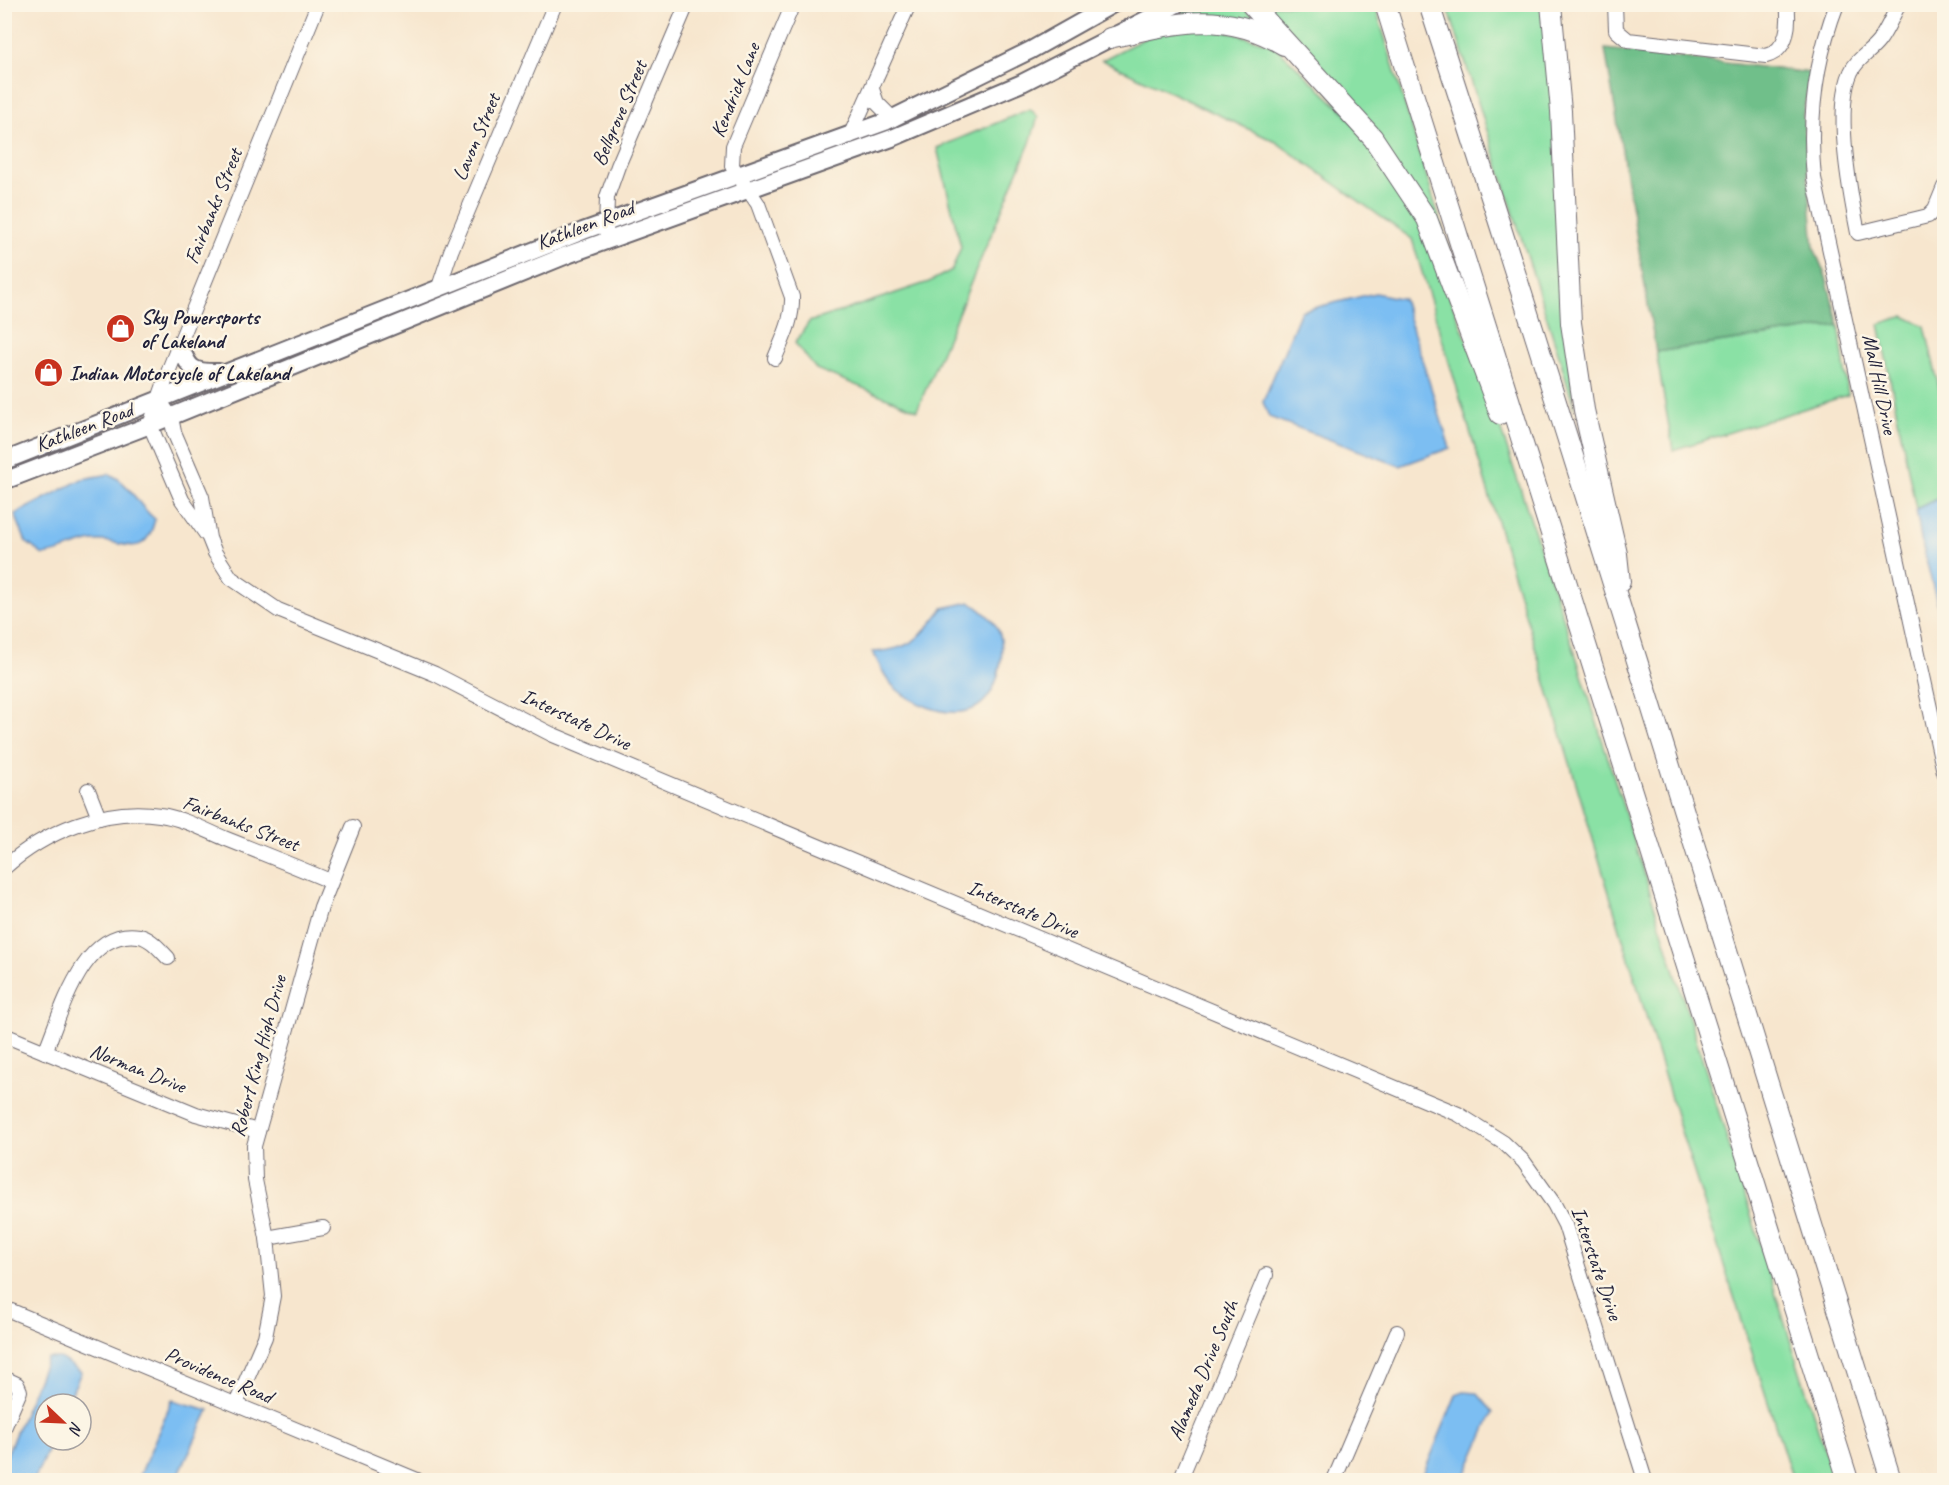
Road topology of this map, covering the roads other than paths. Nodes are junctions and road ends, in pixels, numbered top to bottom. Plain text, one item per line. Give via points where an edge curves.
1 (318, 4) edge
2 (555, 4) edge
3 (687, 4) edge
4 (793, 4) edge
5 (909, 4) edge
6 (1113, 4) edge
7 (1177, 4) edge
8 (1251, 4) edge
9 (1385, 4) edge
10 (1428, 4) edge
11 (1551, 4) edge
12 (1615, 4) edge
13 (1787, 4) edge
14 (1837, 4) edge
15 (1895, 6) edge
16 (1110, 38) junction
17 (1300, 56) junction
18 (872, 89) junction
19 (893, 119) junction
20 (850, 136) junction
21 (743, 182) junction
22 (1944, 187) edge
23 (605, 223) junction
24 (607, 240) junction
25 (439, 287) junction
26 (179, 344) junction
27 (775, 358) dead end
28 (229, 372) junction
29 (159, 400) junction
30 (171, 417) junction
31 (150, 425) junction
32 (4, 461) edge
33 (4, 481) edge
34 (210, 538) junction
35 (1575, 611) junction
36 (1621, 614) junction
37 (1944, 772) edge
38 (88, 790) dead end
39 (99, 818) junction
40 (353, 827) dead end
41 (4, 868) edge
42 (330, 881) junction
43 (168, 958) dead end
44 (4, 1035) edge
45 (45, 1052) junction
46 (258, 1131) junction
47 (323, 1228) dead end
48 (267, 1238) junction
49 (1266, 1275) dead end
50 (4, 1308) edge
51 (1397, 1332) dead end
52 (1850, 1349) junction
53 (4, 1378) edge
54 (236, 1404) junction
55 (4, 1428) edge
56 (417, 1480) edge
57 (1180, 1480) edge
58 (1334, 1480) edge
59 (1645, 1480) edge
60 (1848, 1480) edge
61 (1892, 1480) edge
62 (1903, 1480) edge

1 - 26 street, Fairbanks Street
2 - 25 street, Lavon Street
3 - 23 street, Bellgrove Street via 618,166 607,197
4 - 21 street, Kendrick Lane via 733,146 732,166
5 - 18 street
6 - 19 main road, Kathleen Road
7 - 16 main road, Kathleen Road
8 - 17 highway
9 - 35 highway
10 - 36 highway via 1549,374
11 - 36 highway via 1561,111 1571,322 1584,410 1620,570
12 - 13 street via 1616,30 1628,40 1766,56 1784,43
14 - 37 street, Mall Hill Drive via 1815,84 1811,135 1814,178
15 - 22 street via 1877,43 1850,73 1846,91 1845,165 1858,233 1928,216
16 - 17 highway via 1170,24 1223,23 1266,35
16 - 21 main road, Kathleen Road via 1022,83 892,138 803,172
17 - 35 highway via 1373,138 1427,219
18 - 19 street via 877,103
18 - 20 street
19 - 20 main road, Kathleen Road
20 - 21 main road, Kathleen Road
21 - 23 main road, Kathleen Road
21 - 24 main road, Kathleen Road
21 - 27 street, Kendrick Lane via 771,234 792,297 793,311
23 - 24 street, Bellgrove Street
23 - 25 main road, Kathleen Road
24 - 30 main road, Kathleen Road via 323,352
25 - 28 main road, Kathleen Road
26 - 28 main road via 186,362 198,372
26 - 29 street, Fairbanks Street
28 - 29 main road, Kathleen Road
29 - 30 street, Interstate Drive
29 - 31 street, Fairbanks Street
29 - 32 main road, Kathleen Road
30 - 31 main road, Kathleen Road
30 - 34 street, Interstate Drive via 202,497
31 - 33 main road, Kathleen Road
31 - 34 street, Interstate Drive via 182,501
34 - 59 street, Interstate Drive via 231,578 278,610 435,674 551,734 1458,1114 1482,1128 1524,1162 1565,1225
35 - 60 highway
36 - 52 highway
38 - 39 street
39 - 41 street, Fairbanks Street via 40,841
39 - 42 street, Fairbanks Street via 144,814 180,820
40 - 42 street, Robert King High Drive
42 - 46 street, Robert King High Drive
43 - 45 street via 139,936 112,941 97,950 78,972
44 - 45 street, Norman Drive
45 - 46 street, Norman Drive via 196,1114
46 - 48 street, Robert King High Drive via 254,1146 255,1180
47 - 48 street
48 - 54 street, Robert King High Drive via 273,1296 270,1319
49 - 57 street, Alameda Drive South
50 - 54 street, Providence Road
51 - 58 street
52 - 61 highway
52 - 62 highway
53 - 55 street via 19,1388
54 - 56 street, Providence Road

